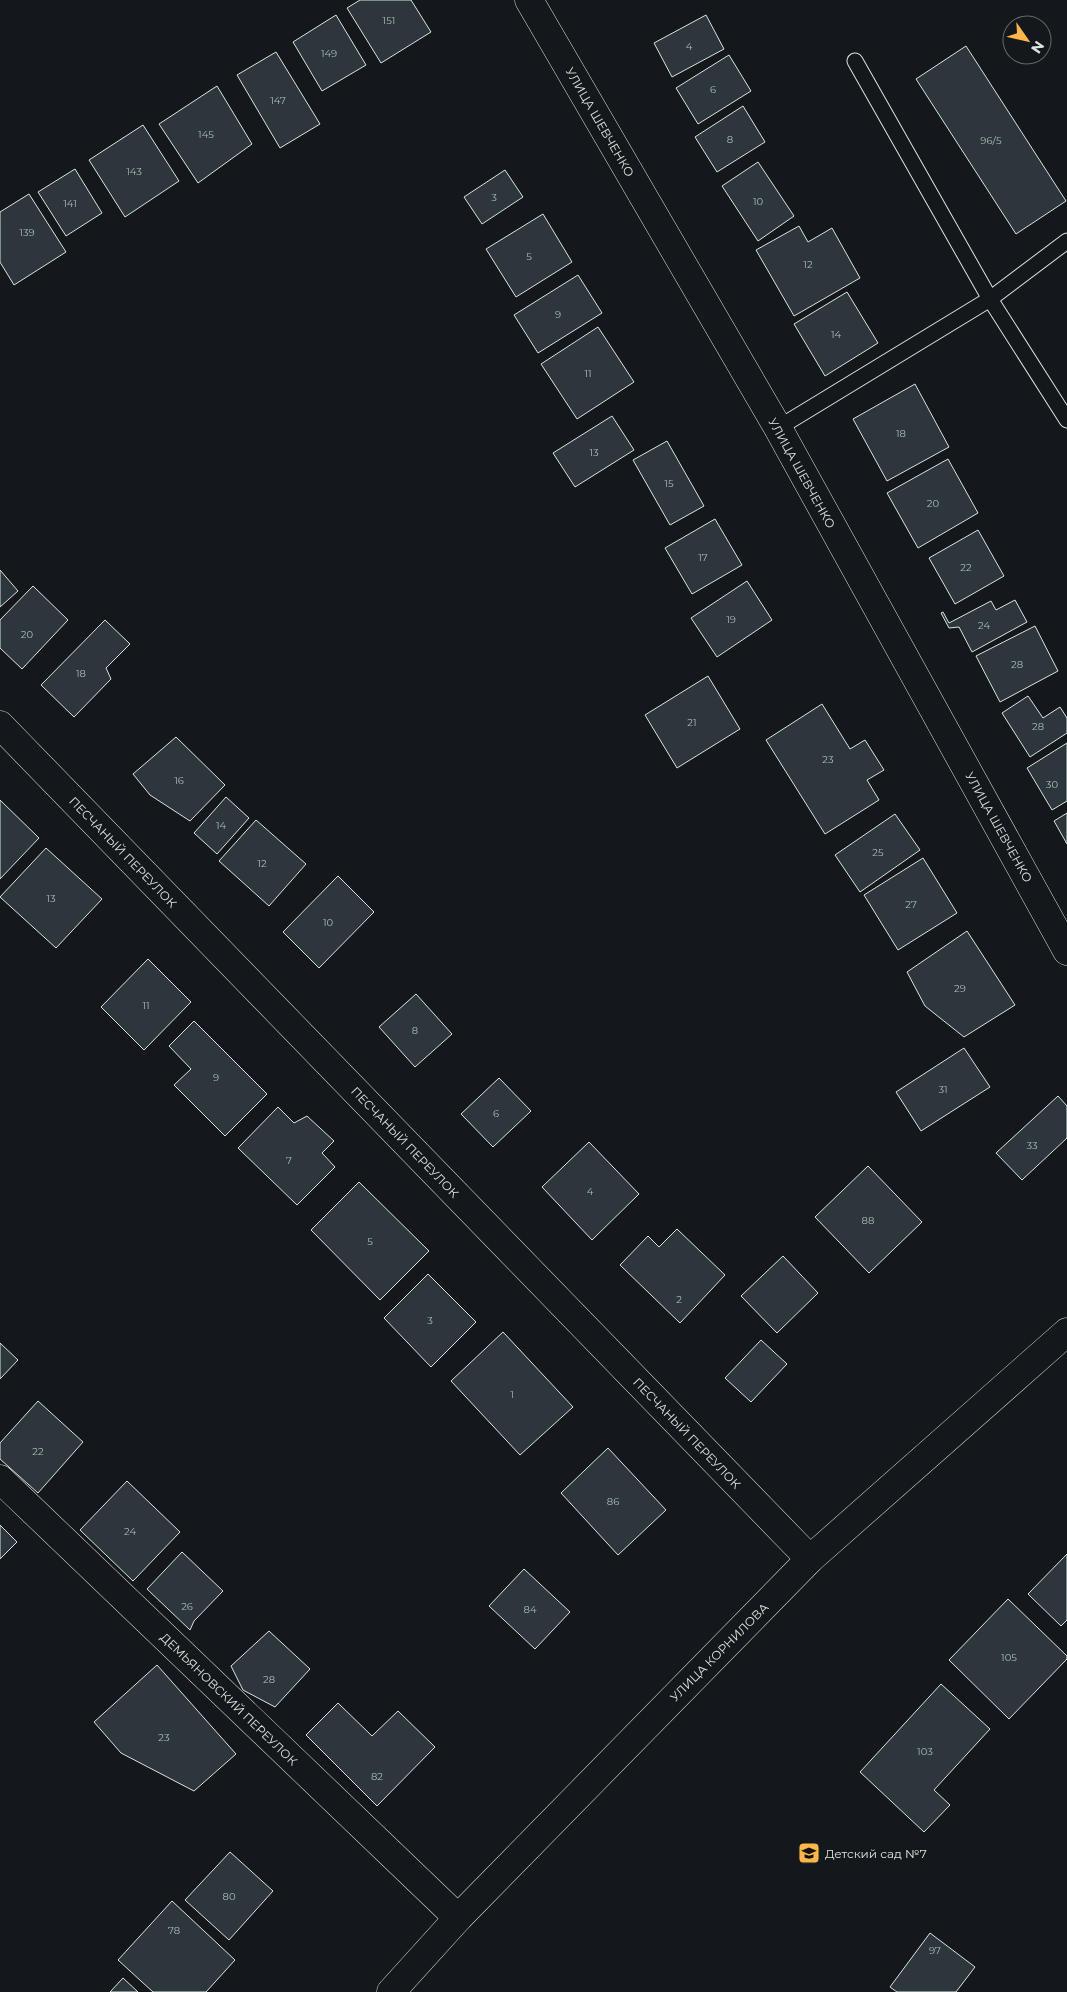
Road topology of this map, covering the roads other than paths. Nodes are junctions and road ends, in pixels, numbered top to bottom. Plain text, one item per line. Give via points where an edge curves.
1 (529, 0) edge
2 (856, 61) dead end
3 (1067, 241) edge
4 (990, 299) junction
5 (1067, 420) edge
6 (778, 428) junction
7 (0, 725) edge
8 (1067, 951) edge
9 (1067, 1332) edge
10 (0, 1479) edge
11 (810, 1559) junction
12 (458, 1918) junction
13 (391, 1992) edge

1 - 6 street, УЛИЦА ШЕВЧЕНКО
2 - 4 lane
3 - 4 lane
4 - 5 lane
4 - 6 lane
6 - 8 street, УЛИЦА ШЕВЧЕНКО
7 - 11 street, ПЕСЧАНЫЙ ПЕРЕУЛОК
9 - 11 street, УЛИЦА КОРНИЛОВА
10 - 12 street, ДЕМЬЯНОВСКИЙ ПЕРЕУЛОК
11 - 12 street, УЛИЦА КОРНИЛОВА
12 - 13 street, УЛИЦА КОРНИЛОВА

